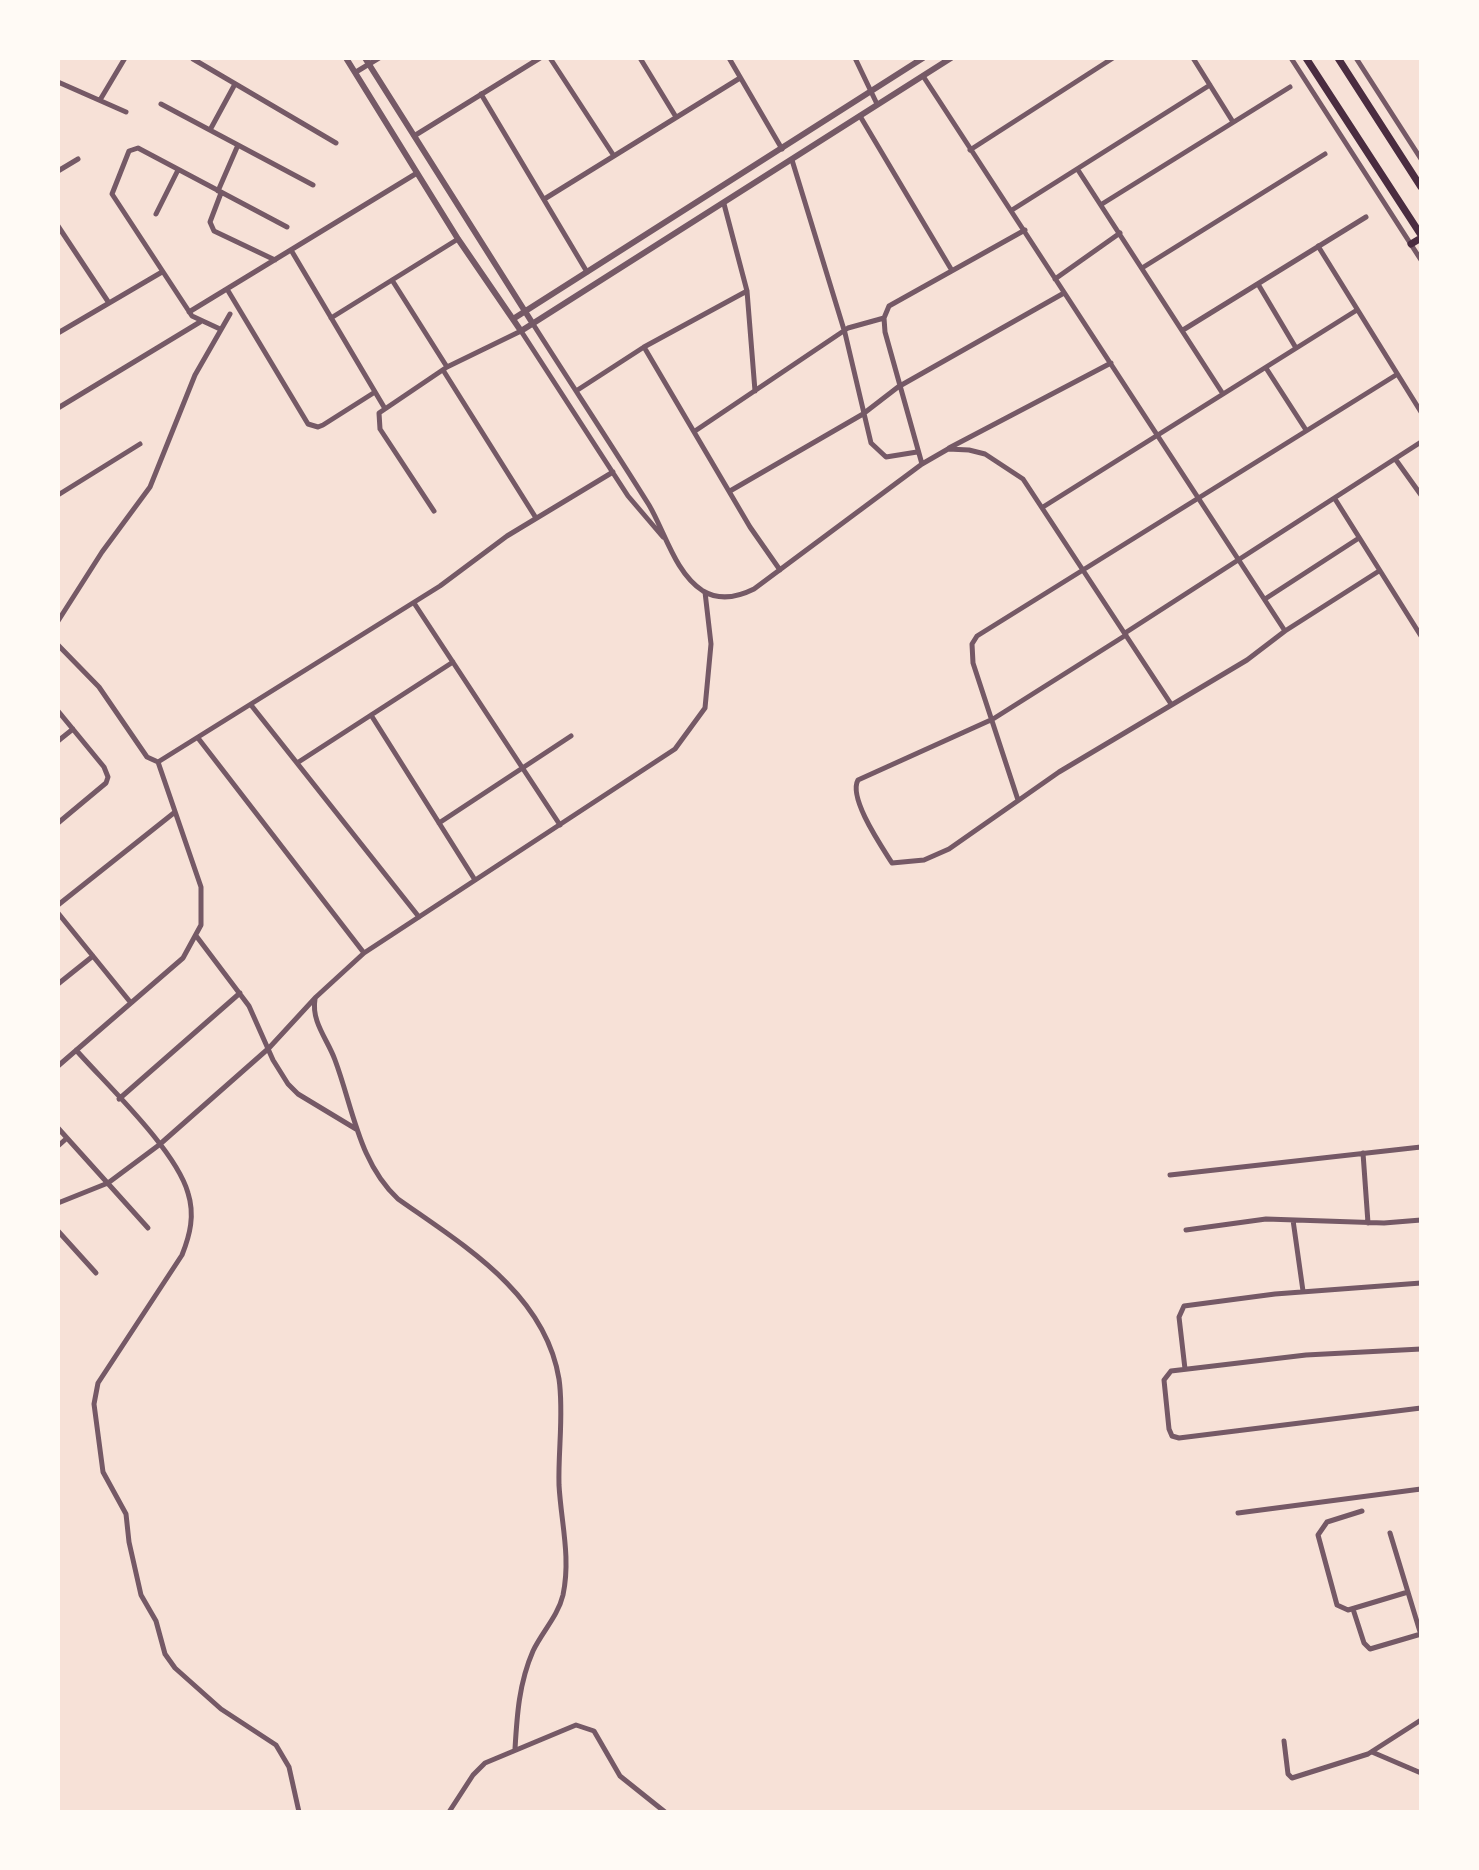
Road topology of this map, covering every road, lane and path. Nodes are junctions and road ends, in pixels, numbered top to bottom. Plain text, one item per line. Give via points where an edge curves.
1 (125, 58) edge
2 (346, 58) edge
3 (379, 58) edge
4 (540, 58) edge
5 (550, 58) edge
6 (640, 58) edge
7 (729, 58) edge
8 (855, 58) edge
9 (923, 58) edge
10 (951, 58) edge
11 (1113, 58) edge
12 (1193, 58) edge
13 (1291, 58) edge
14 (1306, 58) edge
15 (1338, 58) edge
16 (1356, 58) edge
17 (192, 59) edge
18 (367, 61) edge
19 (356, 72) junction
20 (923, 75) junction
21 (740, 78) junction
22 (58, 82) edge
23 (235, 84) junction
24 (1210, 85) junction
25 (1290, 87) dead end
26 (870, 92) junction
27 (481, 94) junction
28 (100, 100) junction
29 (161, 104) dead end
30 (877, 104) junction
31 (126, 112) dead end
32 (860, 116) junction
33 (676, 117) junction
34 (1233, 122) junction
35 (210, 130) junction
36 (414, 136) junction
37 (336, 143) dead end
38 (238, 145) junction
39 (783, 149) junction
40 (970, 150) junction
41 (1325, 154) dead end
42 (614, 156) junction
43 (78, 159) dead end
44 (1421, 159) edge
45 (792, 160) junction
46 (178, 170) junction
47 (1078, 170) junction
48 (58, 171) edge
49 (417, 173) junction
50 (313, 185) dead end
51 (1421, 187) edge
52 (220, 192) junction
53 (546, 198) junction
54 (724, 204) junction
55 (1101, 204) junction
56 (1012, 210) junction
57 (156, 214) dead end
58 (1366, 217) dead end
59 (58, 226) edge
60 (287, 228) dead end
61 (1025, 230) junction
62 (1120, 233) junction
63 (1421, 236) edge
64 (458, 239) junction
65 (1411, 244) junction
66 (1318, 246) junction
67 (291, 250) junction
68 (275, 260) junction
69 (1421, 260) edge
70 (1142, 268) junction
71 (951, 269) junction
72 (162, 272) junction
73 (587, 272) junction
74 (1055, 279) junction
75 (392, 280) junction
76 (1258, 284) junction
77 (227, 289) junction
78 (747, 291) junction
79 (1064, 293) junction
80 (109, 303) junction
81 (1357, 310) junction
82 (525, 311) junction
83 (189, 312) junction
84 (230, 314) dead end
85 (331, 318) junction
86 (884, 318) junction
87 (513, 319) junction
88 (200, 321) junction
89 (533, 324) junction
90 (220, 329) junction
91 (1183, 330) junction
92 (521, 331) junction
93 (58, 333) edge
94 (845, 333) junction
95 (643, 347) junction
96 (1296, 348) junction
97 (1111, 363) junction
98 (1266, 368) junction
99 (445, 369) junction
100 (1396, 375) junction
101 (898, 387) junction
102 (576, 391) junction
103 (755, 391) junction
104 (375, 392) junction
105 (1223, 394) junction
106 (384, 407) junction
107 (58, 408) edge
108 (1421, 412) edge
109 (863, 414) junction
110 (1306, 430) junction
111 (695, 431) junction
112 (1159, 435) junction
113 (1421, 442) edge
114 (140, 444) dead end
115 (948, 449) junction
116 (917, 452) junction
117 (1396, 460) junction
118 (922, 464) junction
119 (613, 472) junction
120 (730, 491) junction
121 (58, 495) edge
122 (1421, 495) edge
123 (1200, 498) junction
124 (1335, 499) junction
125 (1043, 507) junction
126 (434, 511) dead end
127 (536, 518) junction
128 (1359, 538) junction
129 (665, 539) junction
130 (1239, 561) junction
131 (1084, 568) junction
132 (780, 570) junction
133 (1379, 571) junction
134 (705, 592) junction
135 (1265, 599) junction
136 (414, 603) junction
137 (58, 621) edge
138 (1285, 631) junction
139 (1126, 634) junction
140 (1421, 636) edge
141 (58, 645) edge
142 (453, 662) junction
143 (1171, 704) junction
144 (251, 705) junction
145 (58, 711) edge
146 (371, 715) junction
147 (993, 719) junction
148 (73, 729) junction
149 (570, 736) dead end
150 (198, 738) junction
151 (58, 741) edge
152 (158, 762) junction
153 (297, 763) junction
154 (522, 768) junction
155 (1018, 800) junction
156 (175, 812) junction
157 (58, 823) edge
158 (439, 823) junction
159 (560, 825) junction
160 (475, 880) junction
161 (58, 905) edge
162 (58, 913) edge
163 (419, 917) junction
164 (197, 937) junction
165 (365, 953) junction
166 (93, 956) junction
167 (58, 984) edge
168 (240, 993) junction
169 (316, 997) junction
170 (131, 1003) junction
171 (269, 1048) junction
172 (76, 1050) junction
173 (58, 1066) edge
174 (118, 1098) junction
175 (58, 1128) edge
176 (356, 1129) junction
177 (67, 1138) junction
178 (58, 1146) edge
179 (159, 1146) junction
180 (1421, 1147) edge
181 (1363, 1153) junction
182 (1170, 1175) dead end
183 (108, 1183) junction
184 (58, 1203) edge
185 (1293, 1220) junction
186 (1421, 1220) edge
187 (1368, 1223) junction
188 (148, 1228) dead end
189 (1185, 1230) dead end
190 (58, 1231) edge
191 (96, 1273) dead end
192 (1421, 1283) edge
193 (1303, 1291) junction
194 (1421, 1349) edge
195 (1185, 1369) junction
196 (1421, 1408) edge
197 (1421, 1489) edge
198 (1363, 1511) dead end
199 (1238, 1513) dead end
200 (1390, 1533) dead end
201 (1408, 1592) junction
202 (1353, 1609) junction
203 (1421, 1635) edge
204 (1421, 1720) edge
205 (1284, 1741) dead end
206 (515, 1749) junction
207 (1372, 1752) junction
208 (1421, 1773) edge
209 (299, 1812) edge
210 (449, 1812) edge
211 (665, 1812) edge

1 - 28 street
2 - 19 street
3 - 18 street
4 - 27 street
5 - 42 street
6 - 33 street
7 - 21 street
8 - 26 street
9 - 26 street
10 - 20 street
11 - 40 street
12 - 24 street
13 - 65 street
14 - 63 main road
15 - 51 main road
16 - 44 street
17 - 23 street
18 - 19 street
18 - 36 street
19 - 49 street
20 - 30 street
20 - 40 street
21 - 33 street
21 - 39 street
22 - 28 street
23 - 35 street
23 - 37 street
24 - 34 street
24 - 47 street
25 - 34 street
26 - 30 street
26 - 39 street
27 - 36 street
27 - 53 street
28 - 31 street
29 - 35 street
30 - 32 street
32 - 45 street
32 - 71 street
33 - 42 street
34 - 55 street
35 - 38 street
36 - 82 street
38 - 50 street
38 - 52 street
39 - 73 street
40 - 56 street
41 - 70 street
42 - 53 street
43 - 48 street
45 - 54 street
45 - 94 street
46 - 52 street
46 - 57 street
46 - 72 street via 134,148 111,190
47 - 55 street
47 - 56 street
49 - 64 street
49 - 67 street
52 - 60 street
52 - 68 street via 210,222 214,231
53 - 73 street
54 - 78 street
54 - 89 street
55 - 62 street
56 - 61 street
58 - 66 street
59 - 80 street
61 - 71 street
61 - 74 street
62 - 70 street
62 - 74 street
63 - 65 main road
64 - 75 street
64 - 87 street
65 - 69 street
66 - 76 street
66 - 81 street
67 - 68 street
67 - 85 street
68 - 77 street
70 - 91 street
71 - 86 street via 889,306
72 - 80 street
72 - 83 street
73 - 82 street
74 - 79 street
75 - 85 street
75 - 99 street
76 - 91 street
76 - 96 street
77 - 83 street
77 - 104 street via 308,424 323,425
78 - 95 street
78 - 103 street
79 - 97 street
79 - 101 street
80 - 93 street
81 - 96 street
81 - 100 street
82 - 87 street
82 - 89 street
83 - 88 street
84 - 90 street
85 - 104 street
86 - 94 street via 848,328
86 - 101 street
87 - 92 street
88 - 90 street
88 - 107 street
89 - 92 street
89 - 102 street
90 - 137 street via 195,375 150,487
91 - 105 street
92 - 99 street
92 - 119 street
94 - 103 street
94 - 109 street
95 - 102 street
95 - 111 street
96 - 98 street
97 - 112 street
97 - 115 street
98 - 105 street
98 - 110 street
99 - 106 street
99 - 127 street
100 - 108 street
100 - 110 street
101 - 109 street
101 - 116 street
102 - 129 street via 650,507
103 - 111 street
104 - 106 street
105 - 112 street
106 - 126 street via 377,421 380,429
109 - 116 street via 878,453
109 - 120 street
110 - 123 street
111 - 120 street
112 - 123 street
112 - 125 street
113 - 117 street
114 - 121 street
115 - 118 street
115 - 125 street via 985,454 1005,466 1023,479
116 - 118 street
117 - 122 street
117 - 124 street
118 - 132 street
119 - 127 street
119 - 129 street
120 - 132 street
123 - 130 street
123 - 131 street
124 - 128 street
124 - 130 street
125 - 131 street
127 - 136 street
128 - 133 street
128 - 135 street
129 - 134 street via 689,577
130 - 135 street
130 - 139 street
131 - 139 street
131 - 147 street via 977,636 971,654
132 - 134 street via 741,595
133 - 138 street
133 - 140 street
134 - 159 street via 711,653 701,717 675,750
135 - 138 street
136 - 142 street
136 - 144 street
138 - 143 street via 1247,660
139 - 143 street
139 - 147 street
141 - 152 street via 99,687 147,757
142 - 146 street
142 - 154 street
143 - 155 street
144 - 150 street
144 - 153 street
145 - 148 street
146 - 153 street
146 - 158 street
147 - 155 street
147 - 155 street via 858,780 855,788 869,826 892,863 941,853
148 - 151 street
148 - 157 street via 108,777
149 - 154 street
150 - 152 street
150 - 165 street
152 - 156 street
153 - 163 street
154 - 158 street
154 - 159 street
156 - 161 street
156 - 164 street via 201,887 203,912
158 - 160 street
159 - 160 street
160 - 163 street
162 - 166 street
163 - 165 street
164 - 168 street
164 - 170 street via 183,958
165 - 169 street
166 - 167 street
166 - 170 street
168 - 171 street
168 - 174 street
169 - 171 street
169 - 176 street via 315,1019 330,1047
170 - 172 street
171 - 176 street via 298,1094
171 - 179 street
172 - 173 street
172 - 174 street
174 - 179 street
175 - 177 street
176 - 206 street via 389,1191 521,1296 556,1364 559,1485 567,1543 564,1587 559,1607 524,1676
177 - 178 street
177 - 183 street
179 - 183 street
179 - 209 street via 189,1194 191,1226 182,1255 98,1383 94,1404 100,1459 126,1514 141,1595 156,1621 165,1654 221,1709 276,1745 289,1767
180 - 181 street
181 - 182 street
181 - 187 street
183 - 184 street
183 - 188 street
185 - 187 street
185 - 189 street
185 - 193 street
186 - 187 street
190 - 191 street
192 - 193 street
193 - 195 street via 1184,1306 1179,1317
194 - 195 street via 1295,1356
195 - 196 street via 1164,1377 1169,1429 1176,1438
197 - 199 street
198 - 202 street via 1327,1522 1318,1535 1337,1605
200 - 201 street
201 - 202 street
201 - 203 street
202 - 203 street via 1370,1649
204 - 207 street
205 - 207 street via 1290,1778
206 - 210 street via 479,1769
206 - 211 street via 570,1726 589,1728 620,1776
207 - 208 street

